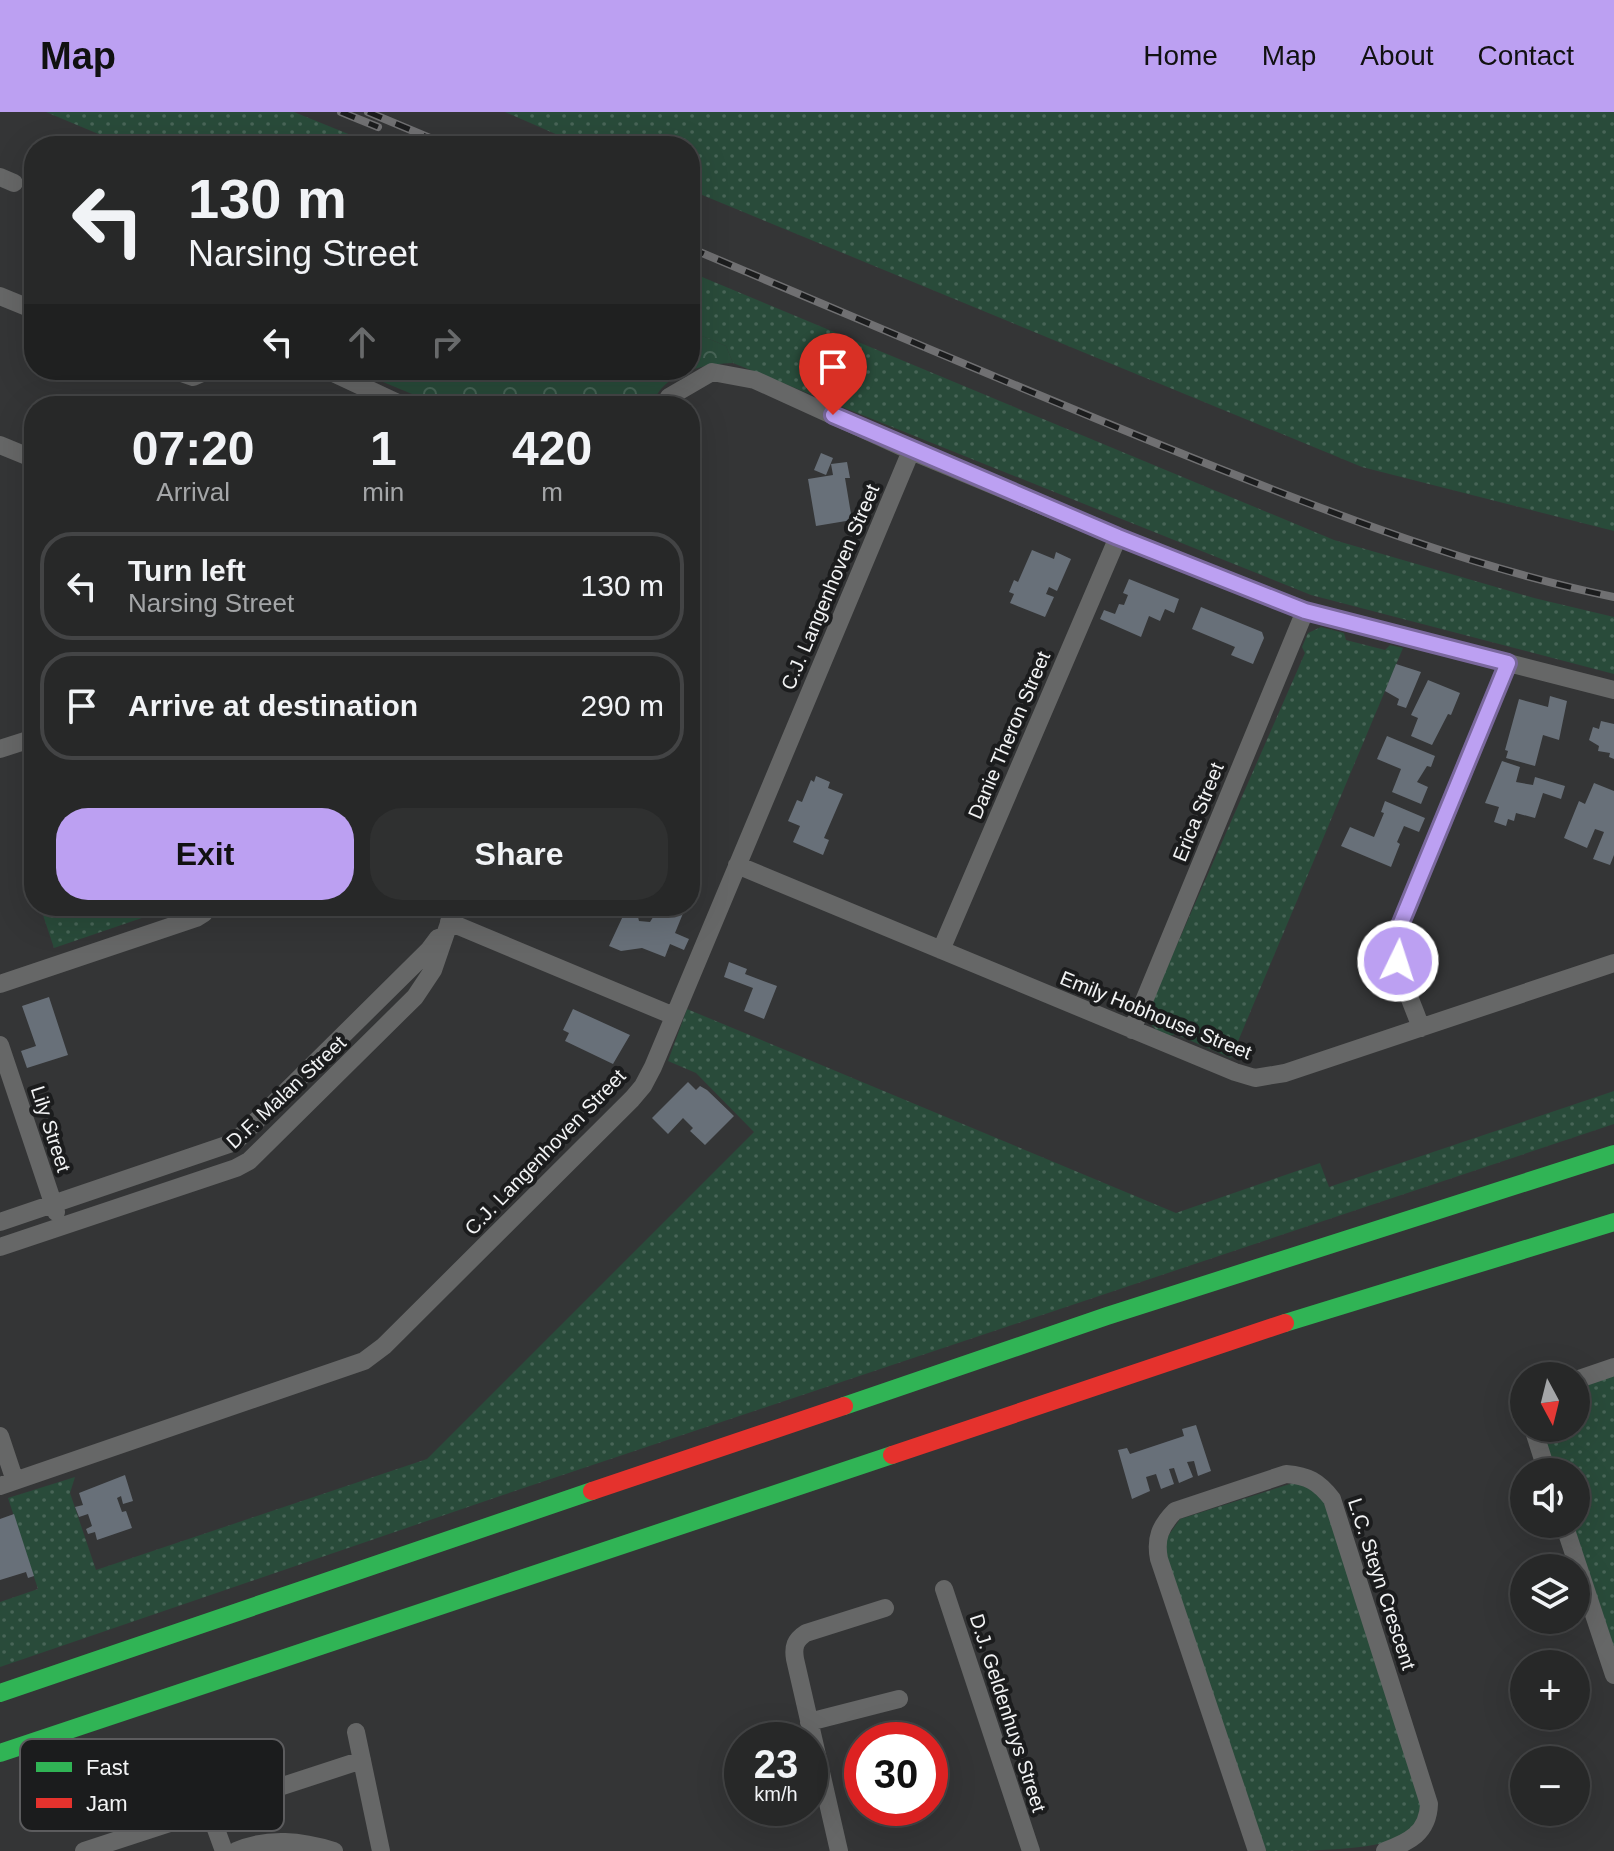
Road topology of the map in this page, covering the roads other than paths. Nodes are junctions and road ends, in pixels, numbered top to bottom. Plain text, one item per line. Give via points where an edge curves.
1 (0, 296) edge
2 (24, 306) edge
3 (700, 379) edge
4 (348, 380) edge
5 (698, 380) edge
6 (383, 396) edge
7 (671, 396) edge
8 (0, 445) edge
9 (911, 451) junction
10 (24, 455) edge
11 (1118, 537) junction
12 (1305, 611) junction
13 (1508, 663) junction
14 (1614, 690) edge
15 (24, 741) edge
16 (0, 749) edge
17 (737, 865) junction
18 (199, 916) edge
19 (451, 916) edge
20 (451, 916) edge
21 (456, 916) edge
22 (941, 950) junction
23 (1614, 963) edge
24 (0, 984) edge
25 (674, 1016) junction
26 (1421, 1028) junction
27 (1132, 1030) junction
28 (0, 1045) edge
29 (235, 1142) junction
30 (1614, 1154) edge
31 (251, 1160) junction
32 (53, 1203) junction
33 (1614, 1215) edge
34 (0, 1222) edge
35 (1614, 1222) edge
36 (61, 1226) junction
37 (0, 1247) edge
38 (1406, 1285) junction
39 (1614, 1367) edge
40 (1590, 1375) edge
41 (0, 1436) edge
42 (7, 1484) edge
43 (1569, 1538) edge
44 (944, 1589) dead end
45 (885, 1608) dead end
46 (1614, 1675) edge
47 (0, 1693) edge
48 (899, 1699) dead end
49 (809, 1722) joint
50 (356, 1732) dead end
51 (42, 1739) edge
52 (20, 1746) edge
53 (0, 1753) edge
54 (362, 1760) junction
55 (284, 1785) edge
56 (828, 1804) edge
57 (145, 1831) edge
58 (217, 1831) edge
59 (84, 1851) edge
60 (224, 1851) edge
61 (236, 1851) edge
62 (334, 1851) edge
63 (381, 1851) edge
64 (839, 1851) edge
65 (1031, 1851) edge
66 (1257, 1851) edge
67 (1385, 1851) edge

1 - 2 street
3 - 9 street via 712,372 755,380
4 - 6 street
5 - 7 street
8 - 10 street
9 - 11 street
9 - 17 street, C.J. Langenhoven Street
11 - 12 street
11 - 22 street, Danie Theron Street
12 - 13 street
12 - 27 street, Erica Street
13 - 14 street
13 - 26 street via 1396,935 1398,961
15 - 16 street
17 - 22 street, Emily Hobhouse Street
17 - 25 street, C.J. Langenhoven Street
18 - 24 street
19 - 29 street, D.F. Malan Street via 429,950
20 - 31 street, D.F. Malan Street via 433,970 415,997
21 - 25 street
22 - 27 street, Emily Hobhouse Street
23 - 26 street, Emily Hobhouse Street
25 - 42 street, C.J. Langenhoven Street via 648,1077 632,1099 377,1353 343,1370
26 - 27 street, Emily Hobhouse Street via 1267,1078 1248,1077
28 - 32 street, Lily Street
29 - 31 street
29 - 32 street, D.F. Malan Street
30 - 47 highway via 1107,1316
31 - 36 street, D.F. Malan Street
32 - 34 street, D.F. Malan Street
32 - 36 street, Lily Street
33 - 38 highway
35 - 38 highway
36 - 37 street, D.F. Malan Street
38 - 51 highway
39 - 40 street
41 - 42 street
43 - 46 street
44 - 65 street, D.J. Geldenhuys Street
45 - 49 street via 798,1638 795,1659
48 - 49 street
50 - 54 street
52 - 53 highway
54 - 55 street
54 - 63 street
56 - 64 street
57 - 59 street
58 - 60 street
61 - 62 street via 281,1841
66 - 67 street, L.C. Steyn Crescent via 1159,1559 1157,1537 1175,1511 1286,1474 1320,1483 1332,1499 1429,1804 1418,1835

